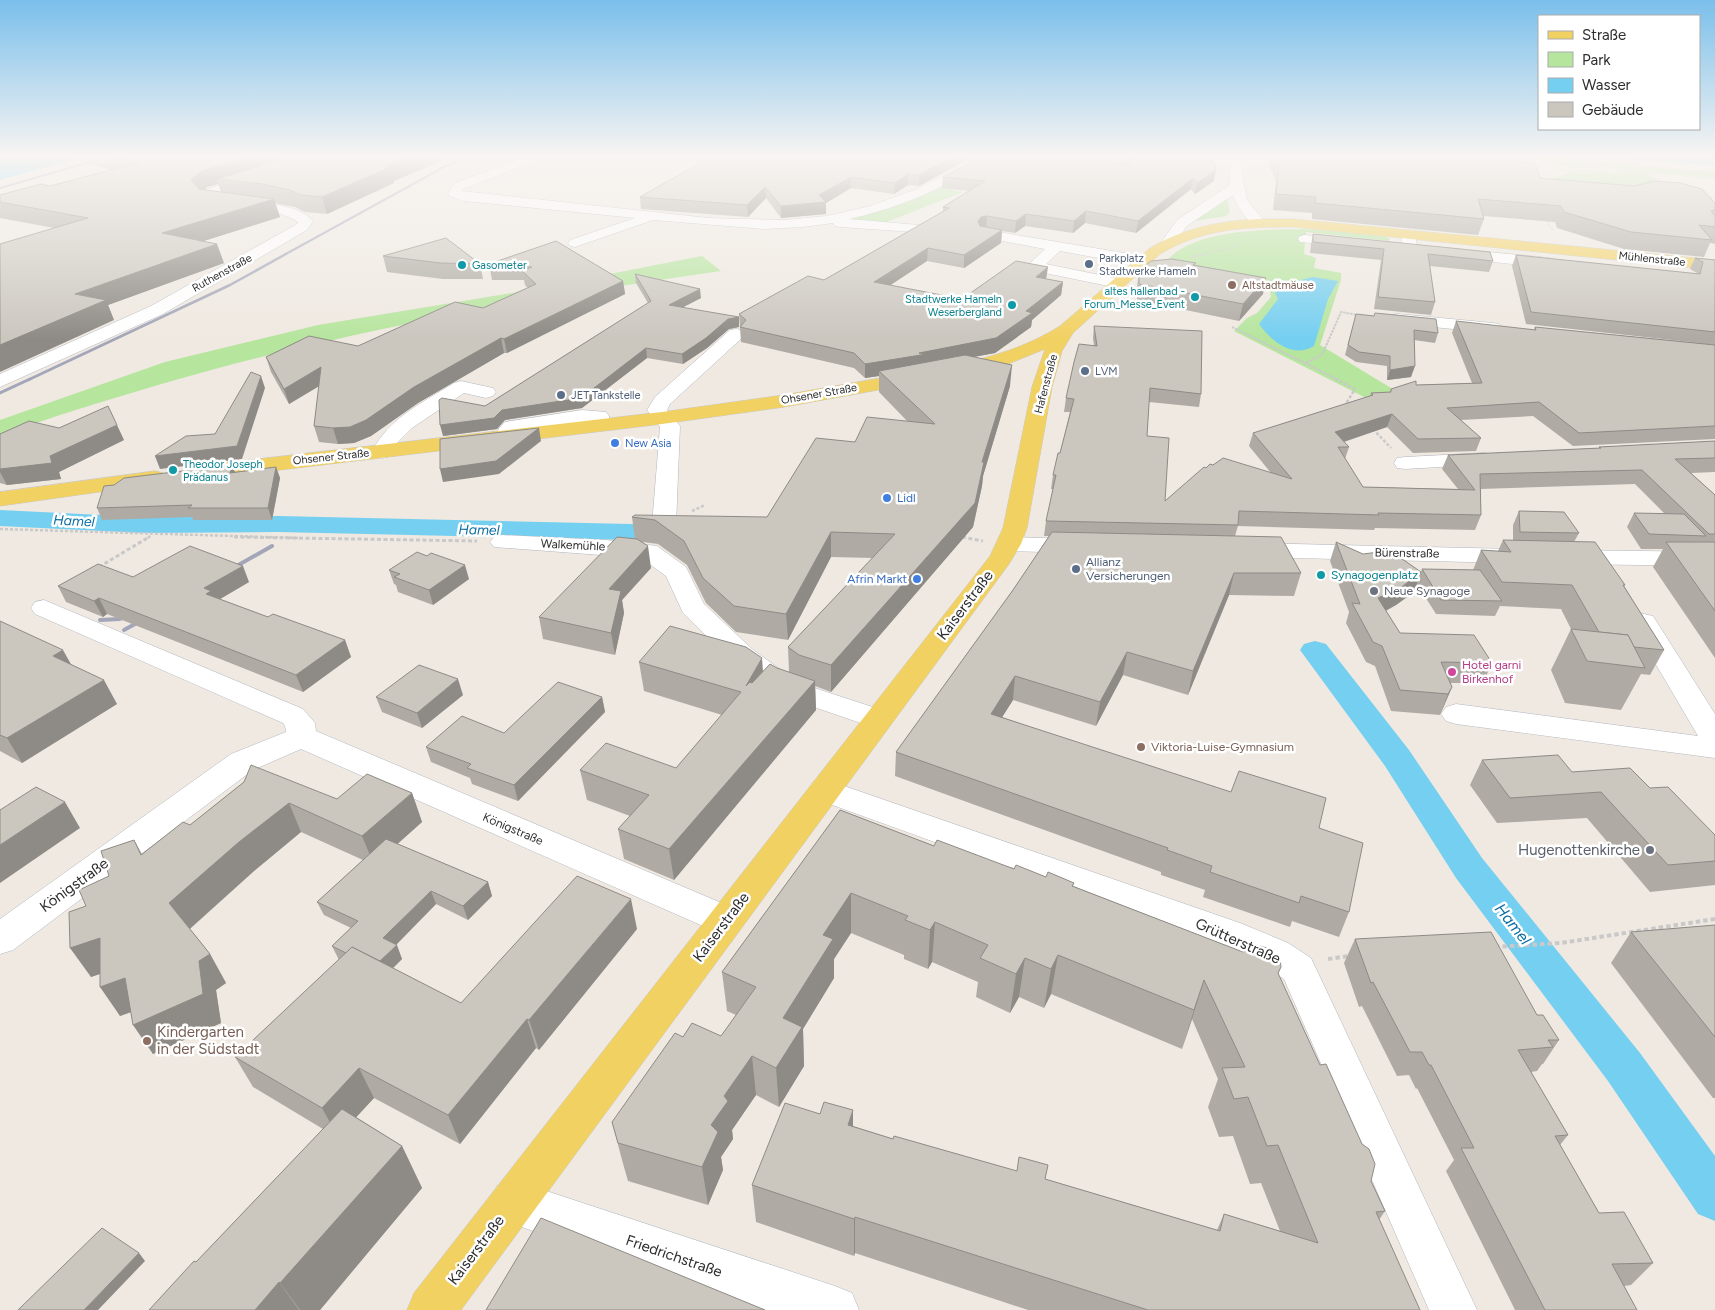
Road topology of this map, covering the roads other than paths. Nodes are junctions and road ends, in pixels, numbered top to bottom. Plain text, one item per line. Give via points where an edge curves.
1 (301, 217) edge
2 (653, 217) edge
3 (670, 217) edge
4 (840, 217) edge
5 (1191, 217) edge
6 (1253, 217) edge
7 (802, 223) junction
8 (1259, 223) junction
9 (914, 228) edge
10 (986, 234) edge
11 (1305, 238) dead end
12 (1169, 241) junction
13 (1410, 241) junction
14 (575, 243) dead end
15 (1057, 246) junction
16 (1142, 261) junction
17 (1684, 262) joint
18 (1715, 267) edge
19 (1118, 283) junction
20 (1372, 316) edge
21 (1066, 330) junction
22 (1510, 330) edge
23 (736, 334) dead end
24 (976, 367) junction
25 (0, 381) edge
26 (1042, 387) junction
27 (486, 392) dead end
28 (662, 418) junction
29 (383, 452) junction
30 (1502, 458) edge
31 (1405, 463) road end
32 (0, 499) edge
33 (664, 524) edge
34 (502, 542) road end
35 (1009, 544) junction
36 (1099, 546) edge
37 (1225, 549) edge
38 (1605, 558) junction
39 (1715, 559) edge
40 (44, 608) dead end
41 (1456, 714) dead end
42 (878, 719) junction
43 (301, 737) junction
44 (1715, 738) edge
45 (1715, 748) edge
46 (824, 790) junction
47 (726, 920) junction
48 (0, 939) edge
49 (512, 1202) junction
50 (431, 1310) edge
51 (835, 1310) edge
52 (1453, 1310) edge

1 - 25 street, Ruthenstraße via 306,221 296,232 157,310
2 - 14 street
3 - 7 street via 745,223
4 - 7 street
5 - 12 street, Hafenstraße via 1182,223
6 - 8 street
7 - 9 street
8 - 12 main road, Hafenstraße via 1200,230
8 - 13 main road via 1309,224
10 - 15 street
11 - 13 street
12 - 16 main road, Hafenstraße
13 - 17 street via 1659,274 1679,272
15 - 16 street
15 - 19 street via 1036,265
16 - 19 main road, Hafenstraße
17 - 18 main road
19 - 21 main road, Hafenstraße
20 - 22 street
21 - 24 main road, Ohsener Straße via 1028,350
21 - 26 main road, Hafenstraße via 1051,357
23 - 28 street via 662,401 657,410
24 - 26 main road, Ohsener Straße via 1023,373
24 - 28 main road, Ohsener Straße via 784,401
26 - 35 main road, Hafenstraße via 1015,528
27 - 29 street via 461,387 402,426 386,442
28 - 29 main road, Ohsener Straße via 600,421
28 - 33 street via 670,426
29 - 32 main road, Ohsener Straße via 175,475
30 - 31 street
34 - 42 street, Walkemühle via 648,551 677,572 692,607 742,655 789,689
35 - 36 street
35 - 42 main road, Kaiserstraße
37 - 38 street, Bürenstraße
38 - 39 street, Bürenstraße
38 - 44 street
40 - 43 street via 292,716 300,723
41 - 45 street
42 - 46 main road, Kaiserstraße
43 - 47 street, Königstraße
43 - 48 street, Königstraße via 242,762
46 - 47 main road, Kaiserstraße
46 - 52 street, Grütterstraße via 1227,932 1275,954 1298,969
47 - 49 main road, Kaiserstraße
49 - 50 main road, Kaiserstraße
49 - 51 street, Friedrichstraße

